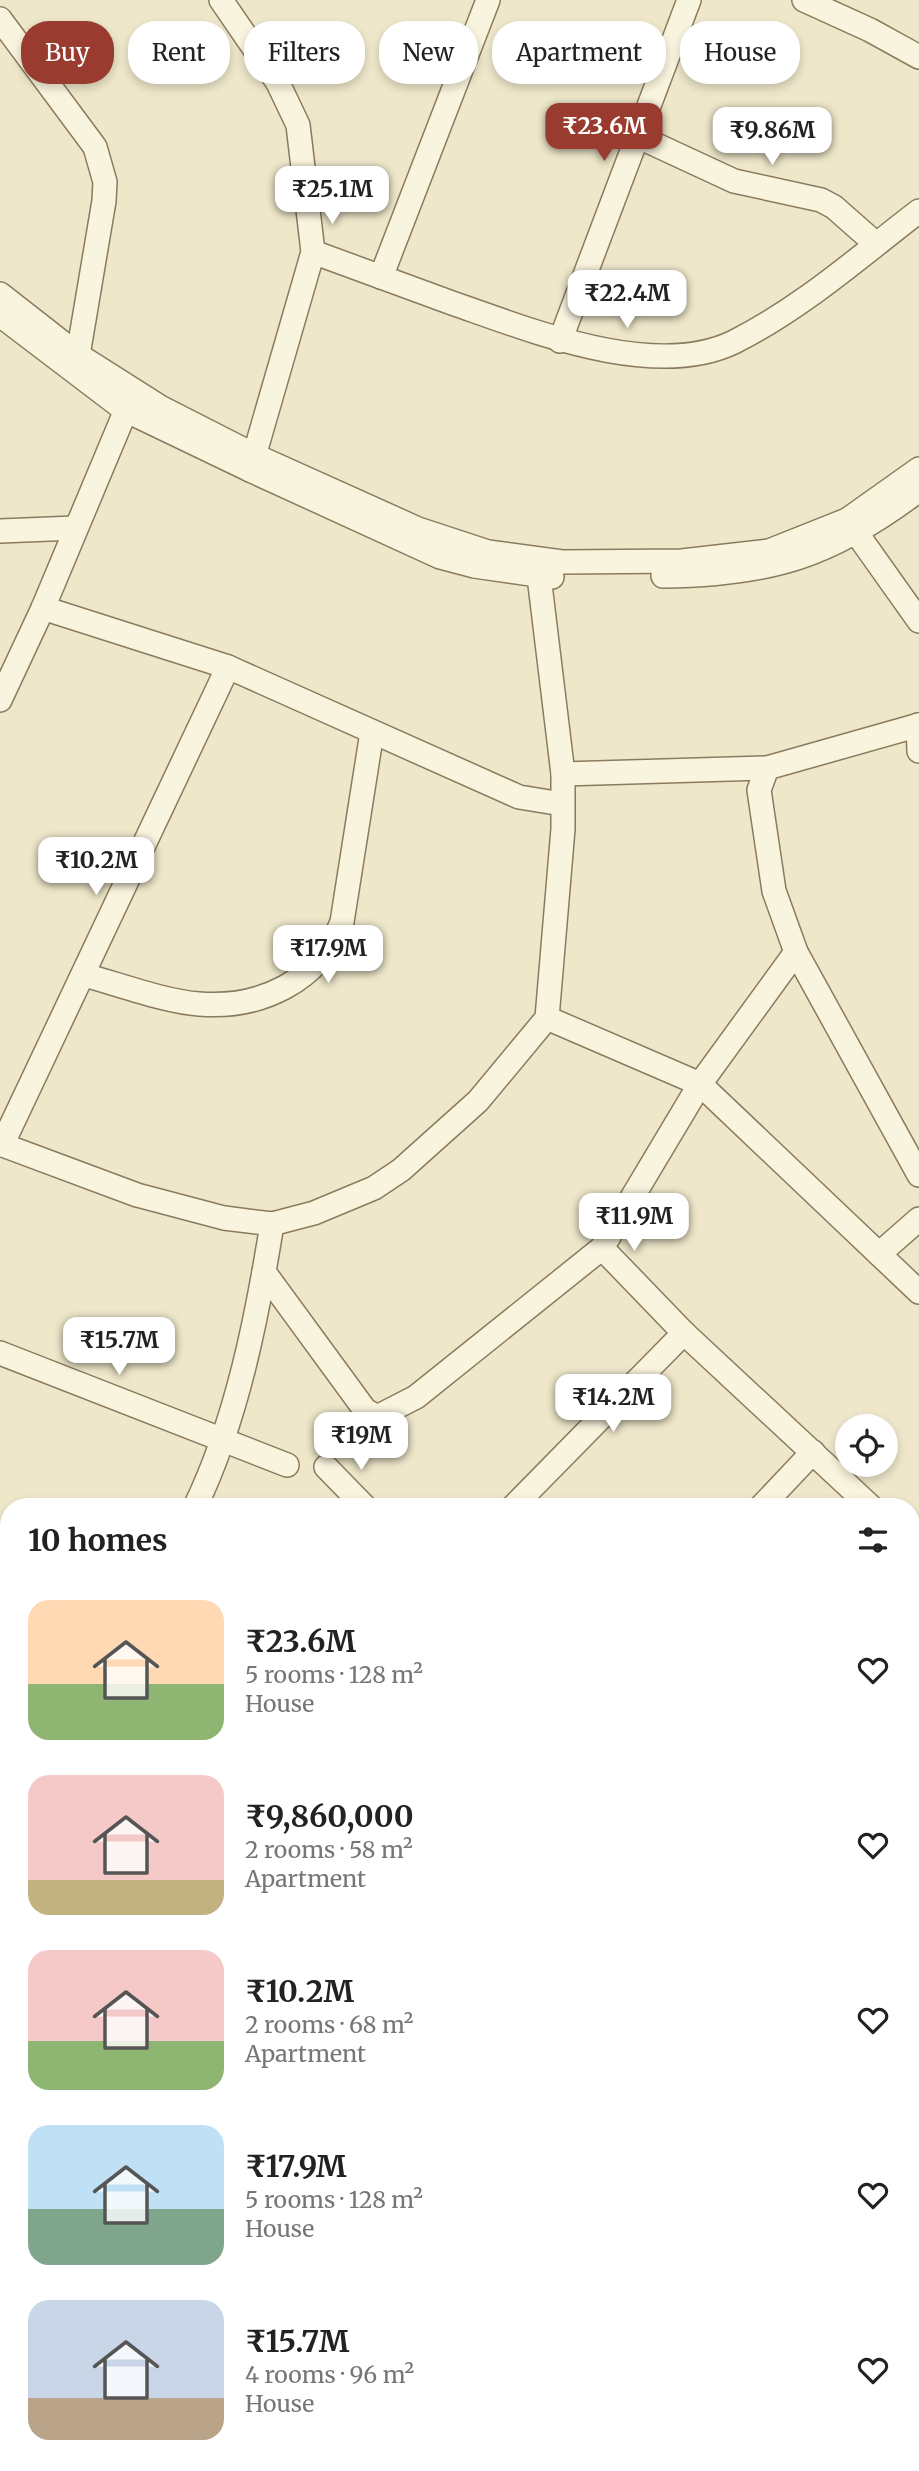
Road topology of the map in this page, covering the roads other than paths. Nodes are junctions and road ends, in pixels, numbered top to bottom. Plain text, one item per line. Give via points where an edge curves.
1 (221, 0) edge
2 (488, 0) edge
3 (688, 0) edge
4 (804, 0) edge
5 (0, 19) edge
6 (919, 57) edge
7 (637, 136) junction
8 (919, 211) edge
9 (876, 244) junction
10 (313, 252) junction
11 (381, 277) junction
12 (0, 294) edge
13 (0, 315) edge
14 (560, 341) junction
15 (74, 362) junction
16 (129, 401) junction
17 (253, 463) junction
18 (919, 469) edge
19 (919, 490) edge
20 (851, 526) junction
21 (75, 528) junction
22 (0, 531) edge
23 (537, 569) junction
24 (43, 608) junction
25 (919, 621) edge
26 (228, 667) junction
27 (0, 700) edge
28 (919, 725) edge
29 (372, 732) junction
30 (919, 751) edge
31 (767, 768) junction
32 (563, 774) junction
33 (562, 804) junction
34 (796, 952) junction
35 (84, 975) junction
36 (547, 1018) junction
37 (700, 1084) junction
38 (1, 1144) edge
39 (919, 1175) edge
40 (919, 1219) edge
41 (272, 1224) junction
42 (602, 1248) junction
43 (879, 1255) junction
44 (264, 1272) junction
45 (919, 1292) edge
46 (684, 1333) junction
47 (0, 1353) edge
48 (222, 1440) junction
49 (813, 1452) junction
50 (287, 1465) dead end
51 (326, 1467) dead end
52 (199, 1498) edge
53 (356, 1498) edge
54 (522, 1498) edge
55 (770, 1498) edge
56 (862, 1498) edge

1 - 10 street via 278,83 298,125
2 - 11 street
3 - 7 street
4 - 6 street
5 - 15 street via 101,161 104,201
7 - 9 street via 734,181 821,200
7 - 14 street
8 - 9 street
9 - 14 street via 813,295 732,343 666,356
10 - 11 street
10 - 17 street
11 - 14 street
12 - 15 street
13 - 15 street
15 - 16 street
16 - 17 street
16 - 21 street
17 - 23 street via 415,547 474,566
18 - 20 street
19 - 20 street
20 - 23 street via 791,562 732,573
20 - 25 street
21 - 22 street
21 - 24 street
23 - 32 street
24 - 26 street
24 - 27 street
26 - 29 street
26 - 35 street
28 - 30 street
28 - 31 street
29 - 33 street via 519,797
29 - 35 street via 342,922 332,946 314,968 289,986 229,1004 197,1004
31 - 32 street
31 - 34 street via 759,790 774,891
32 - 33 street
33 - 36 street via 564,829
34 - 37 street
34 - 39 street
35 - 38 street
36 - 37 street
36 - 41 street via 478,1101 401,1170 342,1204
37 - 42 street
37 - 43 street
38 - 41 street via 147,1198 223,1218
40 - 43 street
41 - 44 street
42 - 44 street via 416,1397 377,1417 365,1410
42 - 46 street
43 - 45 street
44 - 48 street
46 - 49 street
46 - 54 street
47 - 48 street
48 - 50 street
48 - 52 street
49 - 55 street
49 - 56 street
51 - 53 street

